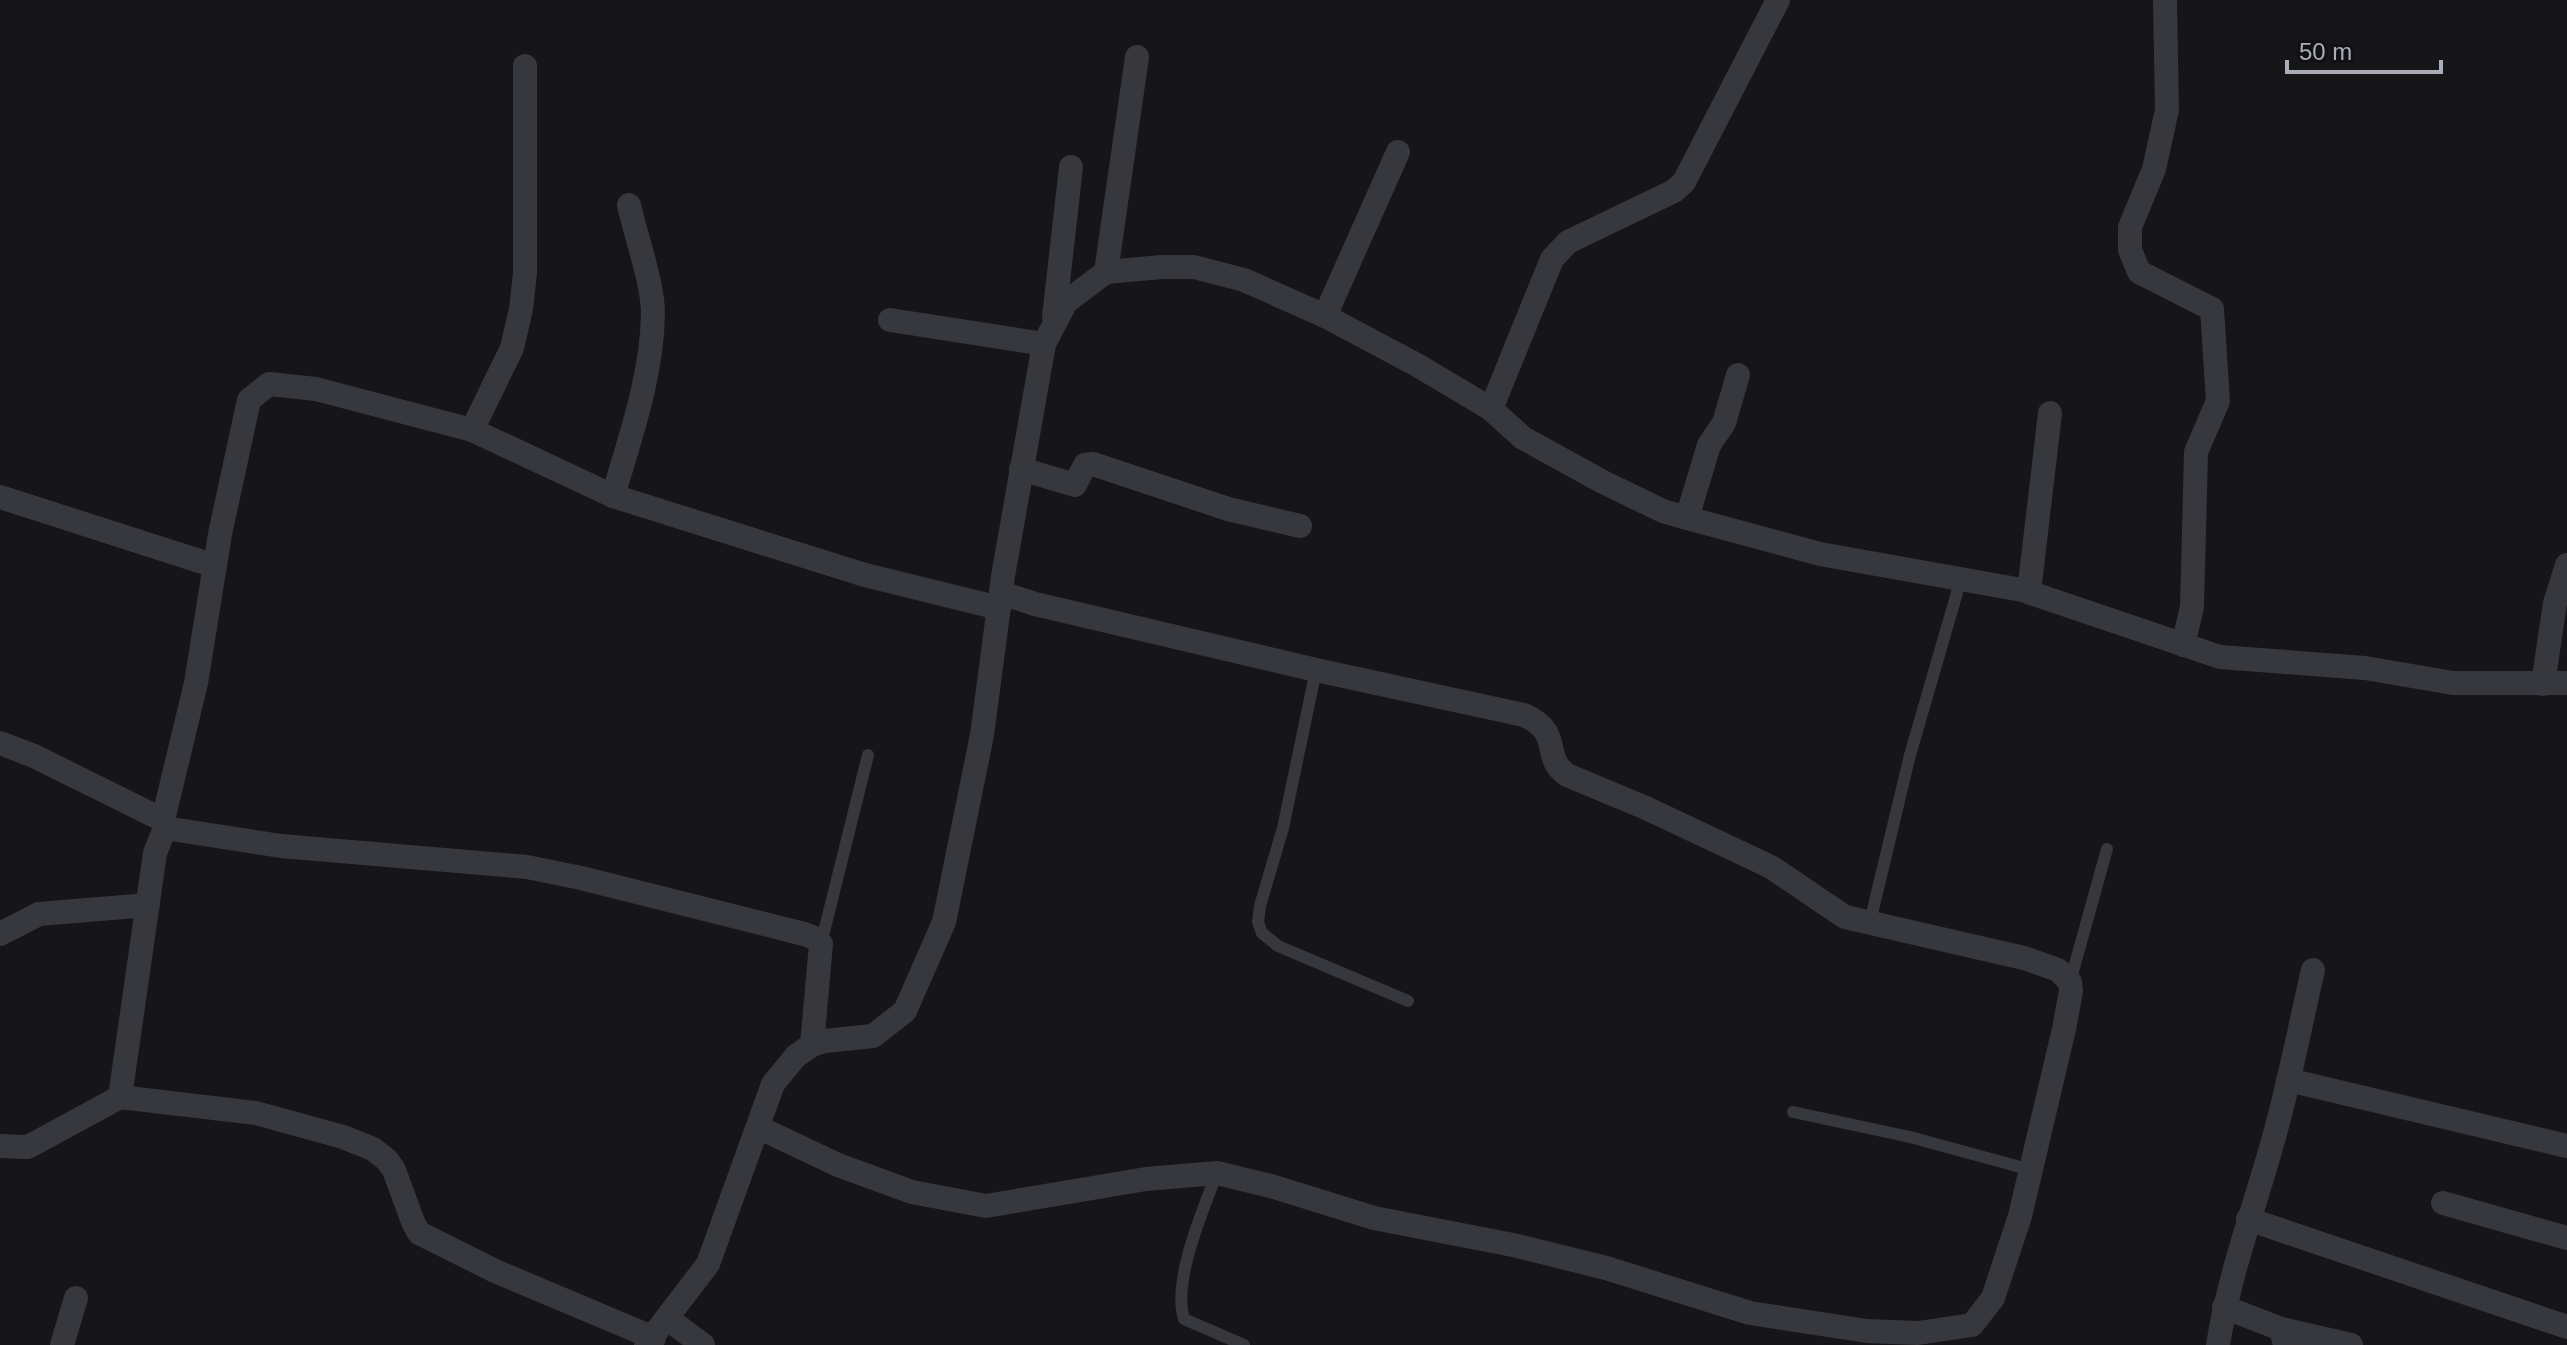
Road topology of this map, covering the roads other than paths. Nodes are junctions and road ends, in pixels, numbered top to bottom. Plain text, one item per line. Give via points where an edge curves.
1 (1778, 0) edge
2 (2165, 0) edge
3 (1137, 57) dead end
4 (525, 66) dead end
5 (1398, 152) dead end
6 (1071, 167) dead end
7 (629, 205) dead end
8 (1106, 272) junction
9 (1325, 316) junction
10 (890, 320) dead end
11 (1048, 334) junction
12 (1738, 375) dead end
13 (1491, 409) junction
14 (2050, 413) dead end
15 (472, 430) junction
16 (1021, 469) junction
17 (613, 496) junction
18 (0, 497) edge
19 (1687, 518) junction
20 (1300, 526) dead end
21 (2567, 565) edge
22 (215, 566) junction
23 (1961, 579) junction
24 (2029, 592) junction
25 (1000, 600) junction
26 (2183, 645) junction
27 (1316, 670) junction
28 (2555, 683) edge
29 (0, 743) edge
30 (868, 755) dead end
31 (164, 824) junction
32 (2107, 849) dead end
33 (148, 905) junction
34 (1870, 922) junction
35 (0, 934) edge
36 (821, 944) junction
37 (2313, 970) dead end
38 (2070, 982) junction
39 (1408, 1001) dead end
40 (812, 1045) junction
41 (2288, 1080) junction
42 (120, 1097) junction
43 (1793, 1112) dead end
44 (758, 1127) junction
45 (0, 1146) edge
46 (2567, 1146) edge
47 (2031, 1170) junction
48 (1217, 1173) junction
49 (2443, 1203) dead end
50 (2248, 1219) junction
51 (2567, 1238) edge
52 (76, 1298) dead end
53 (2224, 1307) junction
54 (2567, 1327) edge
55 (656, 1334) edge
56 (2283, 1337) edge
57 (1864, 1338) edge
58 (62, 1345) edge
59 (703, 1345) edge
60 (1244, 1345) edge
61 (2218, 1345) edge
62 (2351, 1345) edge

1 - 13 street via 1684,182 1558,250
2 - 26 street via 2167,110 2154,169 2130,227 2130,250 2139,272 2212,309 2218,401 2196,452 2192,607
3 - 8 street
4 - 15 street via 521,309 512,348
5 - 9 street
6 - 11 street
7 - 17 street via 653,312 637,414
8 - 9 street via 1194,267 1244,280
8 - 11 street via 1066,302
9 - 13 street
10 - 11 street
11 - 16 street
12 - 19 street
13 - 19 street via 1523,438 1638,499
14 - 24 street
15 - 17 street
15 - 22 street via 316,389 269,384 249,400
16 - 20 street via 1075,485 1085,465 1093,464 1228,509
16 - 25 street
17 - 25 street via 865,575
18 - 22 street
19 - 23 street via 1820,554
21 - 28 street via 2555,603
22 - 31 street via 196,683
23 - 24 street
23 - 34 lane via 1910,755
24 - 26 street
25 - 27 street
25 - 40 street via 982,735 944,922 905,1011 873,1036
26 - 28 street via 2220,657 2365,668 2453,683
27 - 34 street via 1541,722 1558,767 1567,775 1771,867 1845,917
27 - 39 lane via 1258,922 1278,946
29 - 31 street
30 - 36 lane
31 - 33 street
31 - 36 street via 281,846 527,867 804,934
32 - 38 lane
33 - 35 street via 39,914
33 - 42 street
34 - 38 street via 2024,958 2058,970
36 - 40 street
37 - 41 street
38 - 47 street
40 - 44 street via 773,1084
41 - 46 street
41 - 50 street
42 - 45 street via 28,1147
42 - 55 street via 256,1113 373,1149 394,1170 419,1233 495,1271
43 - 47 lane
44 - 48 street via 912,1192 986,1206 1146,1179
44 - 55 street via 708,1264
47 - 57 street via 1993,1298 1972,1325
48 - 57 street via 1374,1218 1513,1245 1750,1313
48 - 60 lane via 1194,1234 1180,1307 1184,1319
49 - 51 street
50 - 53 street
50 - 54 street
52 - 58 street
53 - 56 street
53 - 61 street
55 - 59 street
56 - 62 street

